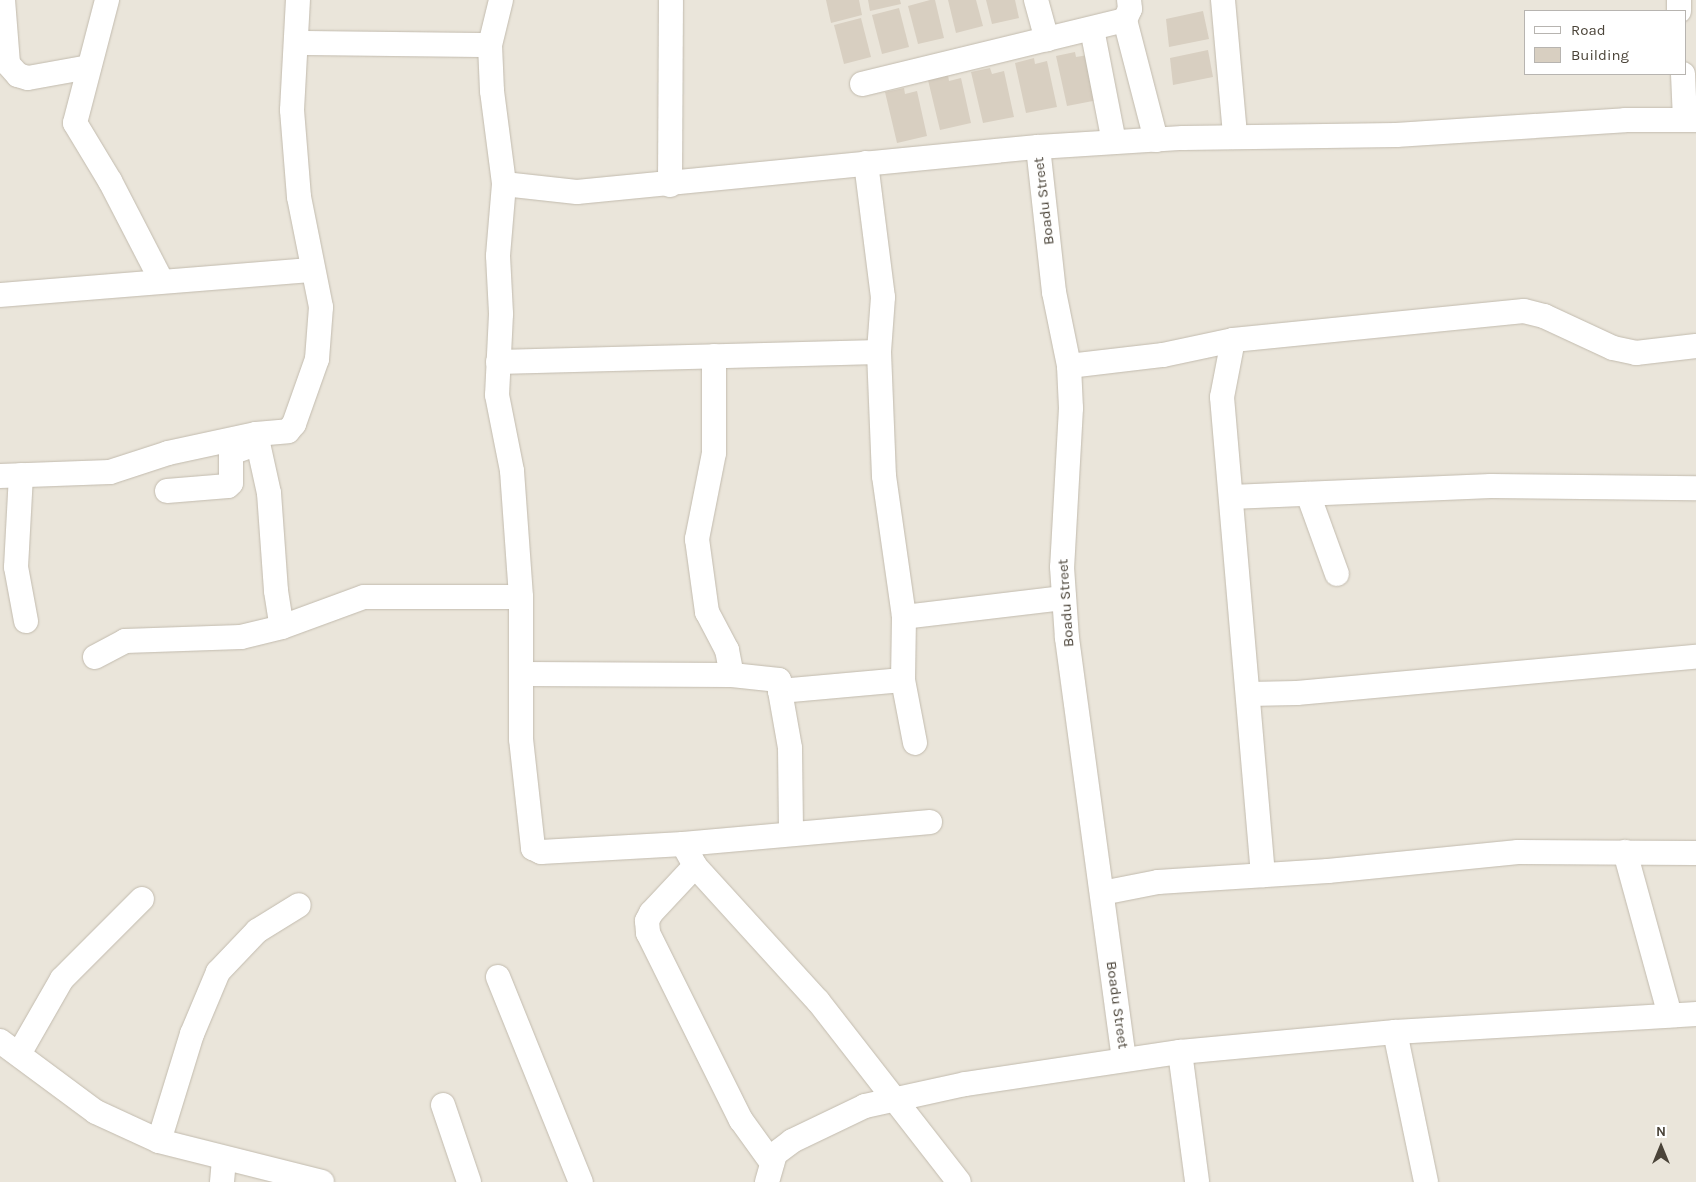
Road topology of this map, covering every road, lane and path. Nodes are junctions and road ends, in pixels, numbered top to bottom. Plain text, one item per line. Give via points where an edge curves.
1 (3, 0) edge
2 (107, 0) edge
3 (298, 0) edge
4 (501, 0) edge
5 (671, 0) edge
6 (1036, 0) edge
7 (1223, 0) edge
8 (1127, 10) edge
9 (1092, 29) junction
10 (1047, 40) junction
11 (296, 44) junction
12 (490, 45) junction
13 (89, 67) junction
14 (1683, 75) edge
15 (862, 84) dead end
16 (1691, 120) edge
17 (1235, 135) junction
18 (1156, 140) junction
19 (1114, 142) junction
20 (1038, 147) junction
21 (866, 163) junction
22 (504, 184) junction
23 (670, 185) junction
24 (312, 270) junction
25 (161, 280) junction
26 (0, 294) edge
27 (1233, 340) junction
28 (1696, 346) edge
29 (878, 352) junction
30 (714, 356) junction
31 (498, 362) junction
32 (1069, 366) junction
33 (257, 438) junction
34 (10, 476) edge
35 (1696, 488) edge
36 (167, 491) dead end
37 (1308, 494) junction
38 (1231, 497) junction
39 (1337, 574) dead end
40 (522, 596) junction
41 (1064, 598) junction
42 (904, 617) junction
43 (26, 621) dead end
44 (282, 627) junction
45 (96, 657) dead end
46 (1696, 657) edge
47 (522, 674) junction
48 (732, 675) junction
49 (902, 680) junction
50 (780, 691) junction
51 (1249, 694) junction
52 (915, 743) dead end
53 (930, 822) dead end
54 (791, 834) junction
55 (683, 844) junction
56 (1626, 852) junction
57 (1696, 853) edge
58 (695, 866) junction
59 (1263, 875) junction
60 (1102, 893) junction
61 (142, 900) dead end
62 (299, 905) dead end
63 (498, 977) dead end
64 (1696, 1014) edge
65 (1670, 1015) junction
66 (1395, 1032) junction
67 (9, 1047) edge
68 (1180, 1052) junction
69 (1124, 1058) junction
70 (896, 1098) junction
71 (442, 1105) dead end
72 (159, 1141) junction
73 (223, 1171) edge
74 (769, 1173) edge
75 (322, 1182) edge
76 (469, 1182) edge
77 (581, 1182) edge
78 (959, 1182) edge
79 (1197, 1182) edge
80 (1426, 1182) edge

1 - 13 street via 8,64 18,75 28,78
2 - 13 street
3 - 11 street
4 - 12 street
5 - 23 street
6 - 10 street
7 - 17 street
8 - 9 street
8 - 18 street
9 - 10 street
9 - 19 street
10 - 15 street
11 - 12 street
11 - 24 street via 292,110 300,197
12 - 22 street via 492,91
13 - 25 street via 74,123 110,181
14 - 16 street
16 - 17 street via 1625,120 1396,135
17 - 18 street
18 - 19 street
19 - 20 street
20 - 21 street
20 - 32 street, Boadu Street via 1054,292
21 - 23 street
21 - 29 street via 883,297
22 - 23 street via 577,192
22 - 31 street via 498,256 501,314
24 - 25 street
24 - 33 street via 321,307 317,360 294,424 288,431
25 - 26 street
27 - 28 street via 1524,311 1544,316 1613,348 1636,353
27 - 32 street via 1163,355
27 - 38 street via 1222,384
29 - 30 street
29 - 42 street via 884,476
30 - 31 street
30 - 48 street via 714,454 697,539 707,612 727,650
31 - 40 street via 497,396 512,471
32 - 41 street, Boadu Street via 1071,408 1062,567
33 - 34 street via 168,453 110,472
33 - 36 street via 231,453 231,483 228,486
33 - 44 street via 269,493
34 - 43 street via 16,567
35 - 37 street via 1491,486
37 - 38 street
37 - 39 street
38 - 51 street
40 - 44 street via 364,596
40 - 47 street
41 - 42 street
41 - 60 street, Boadu Street
42 - 49 street
44 - 45 street via 241,637 125,641
46 - 51 street via 1447,677 1306,693
47 - 48 street
47 - 55 street via 521,739 533,848 541,852
48 - 50 street via 779,680
49 - 50 street
49 - 52 street
50 - 54 street via 790,748
51 - 59 street
53 - 54 street
54 - 55 street
55 - 58 street
56 - 57 street
56 - 59 street via 1518,852
56 - 65 street
58 - 70 street via 818,1001
58 - 74 street via 651,912 647,921 648,933
59 - 60 street via 1158,882
60 - 69 street, Boadu Street
61 - 67 street via 62,979
62 - 72 street via 257,931 218,972 192,1034
63 - 77 street
64 - 65 street
65 - 66 street
66 - 68 street
66 - 80 street
67 - 72 street via 96,1112
68 - 69 street
68 - 79 street
69 - 70 street
70 - 74 street via 865,1106 792,1141 775,1154
70 - 78 street
71 - 76 street
72 - 73 street
73 - 75 street

